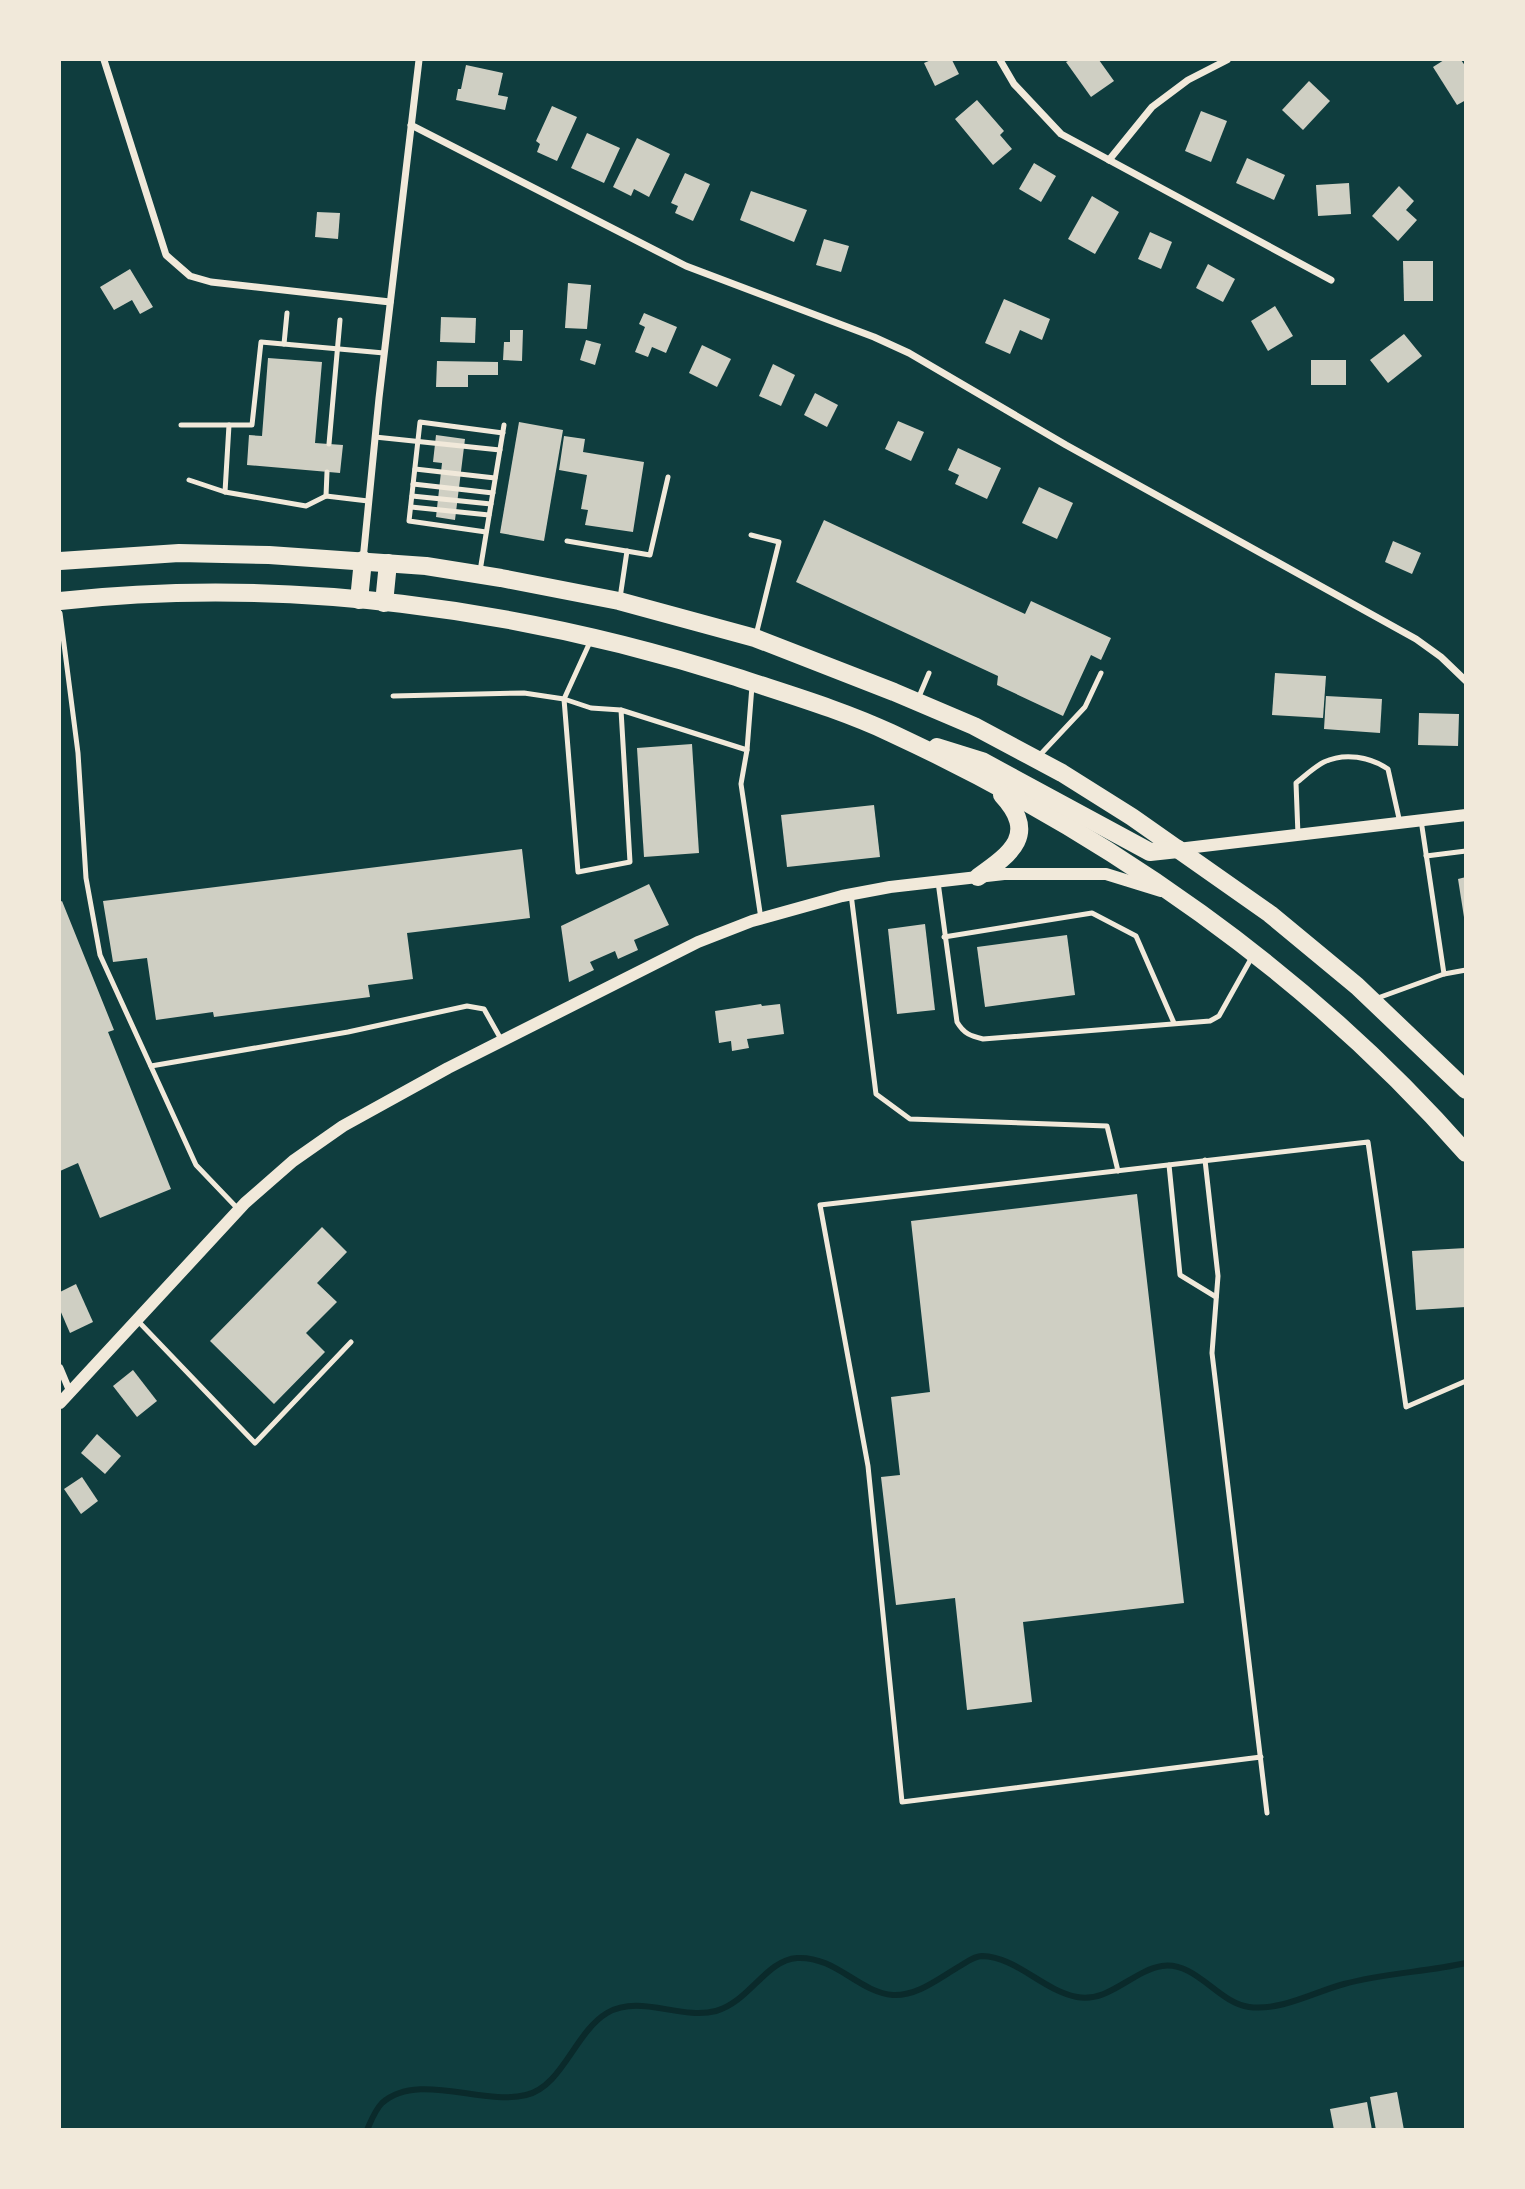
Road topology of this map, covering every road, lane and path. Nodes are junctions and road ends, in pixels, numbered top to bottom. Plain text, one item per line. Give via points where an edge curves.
1 (104, 60) edge
2 (419, 60) edge
3 (1000, 60) edge
4 (1227, 60) edge
5 (411, 125) junction
6 (1109, 160) junction
7 (1331, 280) dead end
8 (390, 302) junction
9 (287, 313) dead end
10 (340, 320) dead end
11 (284, 344) junction
12 (338, 349) junction
13 (384, 353) junction
14 (181, 425) dead end
15 (229, 425) junction
16 (504, 425) dead end
17 (503, 433) junction
18 (375, 437) junction
19 (418, 441) junction
20 (329, 444) dead end
21 (500, 450) junction
22 (415, 470) junction
23 (327, 472) dead end
24 (668, 477) dead end
25 (495, 478) junction
26 (189, 480) dead end
27 (413, 484) junction
28 (225, 492) junction
29 (493, 493) junction
30 (326, 496) junction
31 (412, 496) junction
32 (368, 501) junction
33 (491, 504) junction
34 (411, 507) junction
35 (489, 515) junction
36 (486, 531) junction
37 (751, 535) dead end
38 (567, 541) dead end
39 (627, 551) junction
40 (60, 561) edge
41 (363, 561) junction
42 (388, 563) junction
43 (480, 575) junction
44 (359, 600) junction
45 (60, 601) edge
46 (619, 601) junction
47 (384, 603) junction
48 (60, 613) edge
49 (593, 636) junction
50 (755, 638) junction
51 (929, 673) dead end
52 (1101, 673) dead end
53 (1465, 681) edge
54 (753, 682) junction
55 (393, 696) dead end
56 (564, 699) junction
57 (916, 701) junction
58 (621, 710) junction
59 (888, 732) junction
60 (747, 750) junction
61 (1036, 760) junction
62 (993, 784) junction
63 (1465, 815) edge
64 (1421, 820) junction
65 (1401, 823) junction
66 (1298, 835) junction
67 (1178, 849) junction
68 (1465, 851) edge
69 (1426, 856) junction
70 (978, 877) junction
71 (938, 881) junction
72 (851, 894) junction
73 (1171, 894) junction
74 (761, 919) junction
75 (944, 937) junction
76 (1254, 954) junction
77 (1465, 970) edge
78 (1444, 974) junction
79 (1372, 1001) junction
80 (1174, 1023) junction
81 (502, 1041) junction
82 (151, 1066) junction
83 (1465, 1090) edge
84 (1465, 1153) edge
85 (1205, 1160) junction
86 (1169, 1165) junction
87 (1118, 1171) junction
88 (239, 1210) junction
89 (1216, 1297) junction
90 (137, 1320) junction
91 (351, 1342) dead end
92 (60, 1368) edge
93 (1465, 1381) edge
94 (70, 1392) junction
95 (60, 1403) edge
96 (1261, 1757) junction
97 (1267, 1813) dead end

1 - 8 street via 166,256 190,276 211,282
2 - 5 street
3 - 6 street via 1014,84 1061,134
4 - 6 street via 1188,80 1152,107
5 - 8 street
5 - 53 street via 686,266 909,353 1416,639
6 - 7 street
8 - 13 street
9 - 11 lane
10 - 12 lane
11 - 12 lane
11 - 15 lane via 261,342 251,425
12 - 13 lane
12 - 20 lane
13 - 18 street
14 - 15 lane
15 - 28 lane
16 - 17 lane
17 - 19 lane via 420,422
17 - 21 lane
18 - 19 lane
18 - 32 street
19 - 21 lane
19 - 22 lane
21 - 25 lane
22 - 25 lane
22 - 27 lane
23 - 30 lane
24 - 39 lane via 650,555
25 - 29 lane
26 - 28 lane
27 - 29 lane
27 - 31 lane
28 - 30 lane via 306,506
29 - 33 lane
30 - 32 lane
31 - 33 lane
31 - 34 lane
32 - 41 street
33 - 35 lane
34 - 35 lane
34 - 36 lane via 409,521
35 - 36 lane
36 - 43 lane
37 - 50 lane via 779,542
38 - 39 lane
39 - 46 lane
40 - 41 highway via 179,553
41 - 42 highway
41 - 44 highway
42 - 43 highway
42 - 47 highway
43 - 46 highway
44 - 45 highway via 167,594
44 - 47 highway
46 - 50 highway
47 - 49 highway via 447,609
48 - 82 lane via 78,752 86,878 100,955
49 - 54 highway
49 - 56 lane
50 - 57 highway
51 - 57 lane
52 - 61 lane via 1085,707
54 - 59 highway
54 - 60 lane
55 - 56 lane via 524,693
56 - 58 lane via 591,708
56 - 58 lane via 578,872 630,863
57 - 61 highway
58 - 60 lane
59 - 62 highway
59 - 67 highway via 982,761 1150,852
60 - 74 lane via 741,784
61 - 67 highway
62 - 70 highway via 1016,810 1016,845
62 - 73 highway
63 - 64 street
64 - 65 street
64 - 69 lane
65 - 66 street
65 - 66 lane via 1388,769 1374,760 1353,757 1325,762 1296,783
66 - 67 street
67 - 79 highway via 1270,914
68 - 69 lane
69 - 78 lane
70 - 71 street
70 - 73 street via 1106,874
71 - 72 street
71 - 75 lane
72 - 74 street
72 - 87 lane via 876,1094 910,1119 1107,1126
73 - 76 highway
74 - 81 street via 698,942
75 - 80 lane via 1092,913 1136,936
75 - 80 lane via 957,1022 968,1035 983,1039
76 - 80 lane via 1219,1016 1210,1021
76 - 84 highway via 1344,1028
77 - 78 lane
78 - 79 lane
79 - 83 highway
81 - 82 lane via 484,1009 467,1006
81 - 88 street via 343,1126 293,1161
82 - 88 lane via 196,1165
85 - 86 lane
85 - 89 lane via 1218,1276
85 - 93 lane via 1368,1142 1406,1407
86 - 87 lane
86 - 89 lane via 1180,1275
87 - 96 lane via 820,1205 868,1466 902,1802
88 - 90 street
89 - 96 lane via 1212,1353
90 - 91 lane via 254,1443
90 - 94 street
92 - 94 street
94 - 95 street
96 - 97 lane

